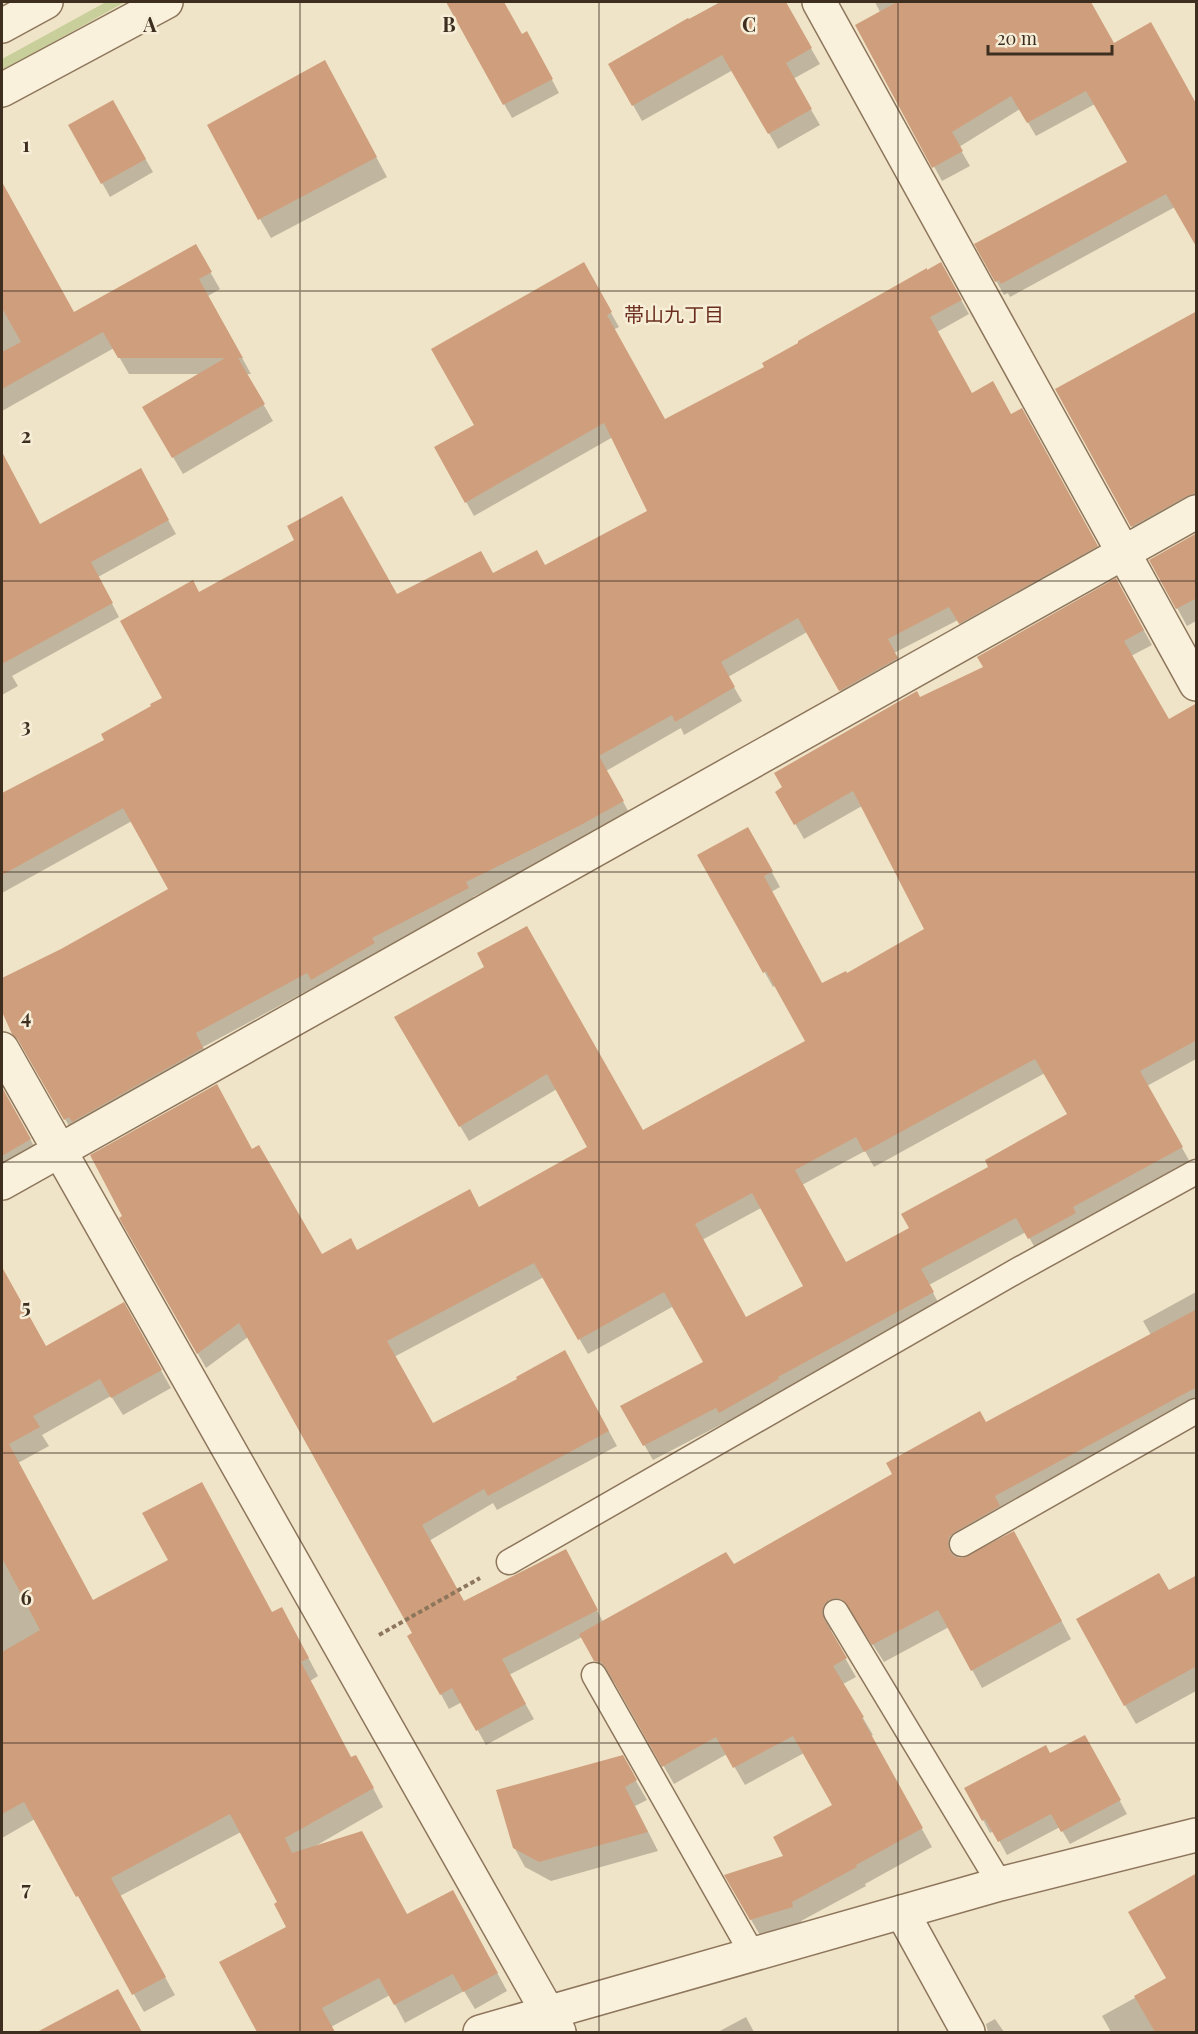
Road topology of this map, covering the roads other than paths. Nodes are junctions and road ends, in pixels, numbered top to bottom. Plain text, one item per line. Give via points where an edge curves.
1 (46, 2) edge
2 (166, 2) edge
3 (819, 2) edge
4 (2, 26) edge
5 (2, 90) edge
6 (1197, 512) edge
7 (1124, 553) junction
8 (1197, 684) edge
9 (2, 1049) edge
10 (58, 1151) junction
11 (1197, 1172) edge
12 (2, 1183) edge
13 (1197, 1411) edge
14 (962, 1544) dead end
15 (509, 1562) road end
16 (836, 1612) dead end
17 (594, 1675) dead end
18 (1197, 1835) edge
19 (1000, 1884) junction
20 (902, 1912) junction
21 (753, 1955) junction
22 (554, 2023) edge
23 (480, 2032) edge
24 (968, 2032) edge

1 - 4 street
2 - 5 street
3 - 7 street
6 - 7 street
7 - 8 street
7 - 10 street
9 - 10 street
10 - 12 street
10 - 22 street
11 - 15 lane
13 - 14 lane
16 - 19 lane
17 - 21 lane
18 - 19 street
19 - 20 street
20 - 21 street
20 - 24 street
21 - 22 street
22 - 23 street

